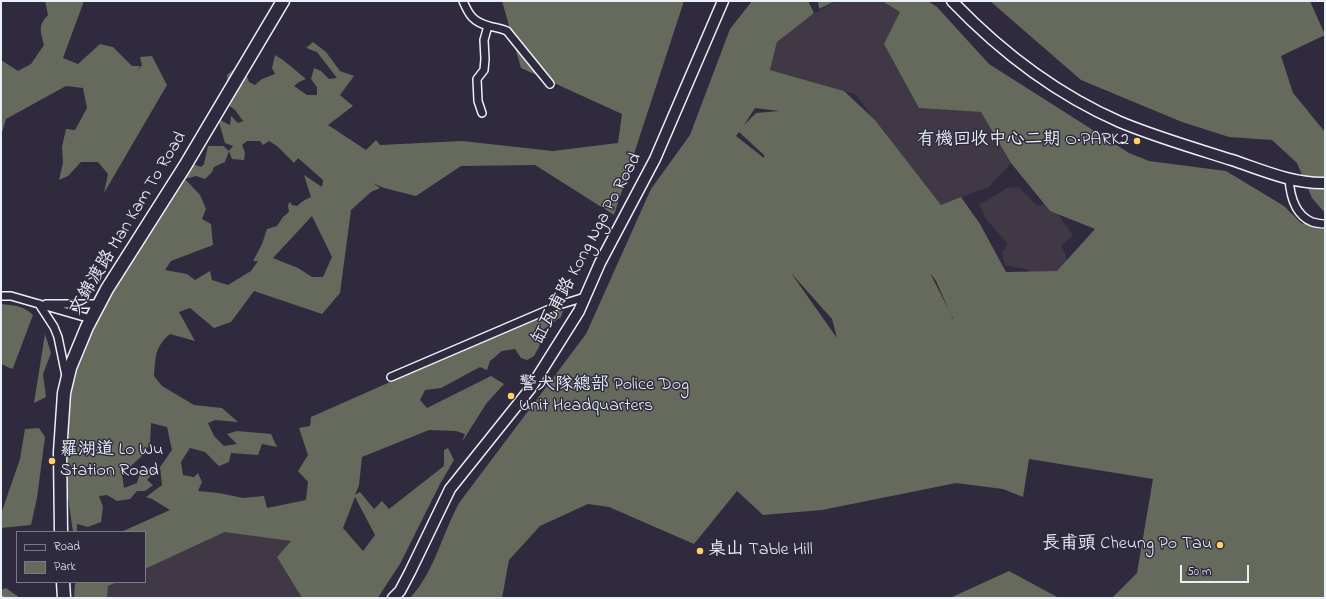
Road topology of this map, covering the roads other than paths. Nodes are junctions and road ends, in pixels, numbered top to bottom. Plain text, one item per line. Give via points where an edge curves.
1 (283, 1) edge
2 (463, 1) edge
3 (723, 1) edge
4 (952, 1) edge
5 (488, 26) junction
6 (550, 84) dead end
7 (482, 113) dead end
8 (1288, 178) junction
9 (1323, 183) edge
10 (1325, 224) edge
11 (1, 296) edge
12 (585, 297) junction
13 (39, 304) junction
14 (99, 304) junction
15 (91, 319) junction
16 (391, 377) dead end
17 (67, 382) junction
18 (61, 531) edge
19 (63, 583) edge
20 (64, 598) edge
21 (393, 598) edge

1 - 14 main road, 文錦渡路 Man Kam To Road via 182,172 123,262
2 - 5 street via 468,14
3 - 12 street, 缸瓦甫路 Kong Nga Po Road via 656,159 600,263
4 - 8 street via 1005,51 1051,84 1087,105 1159,136
5 - 6 street via 508,31
5 - 7 street via 484,40 484,70 478,79 478,101
8 - 9 street
8 - 10 street via 1296,207 1305,218
11 - 13 street via 11,296
12 - 16 street via 559,305
12 - 21 street, 缸瓦甫路 Kong Nga Po Road via 530,390 450,489 410,572 400,591
13 - 14 street
13 - 15 street
13 - 17 street via 58,337
14 - 15 main road, 文錦渡路 Man Kam To Road
15 - 17 main road, 文錦渡路 Man Kam To Road via 70,368
17 - 18 main road, 文錦渡路 Man Kam To Road via 60,452
19 - 20 main road

